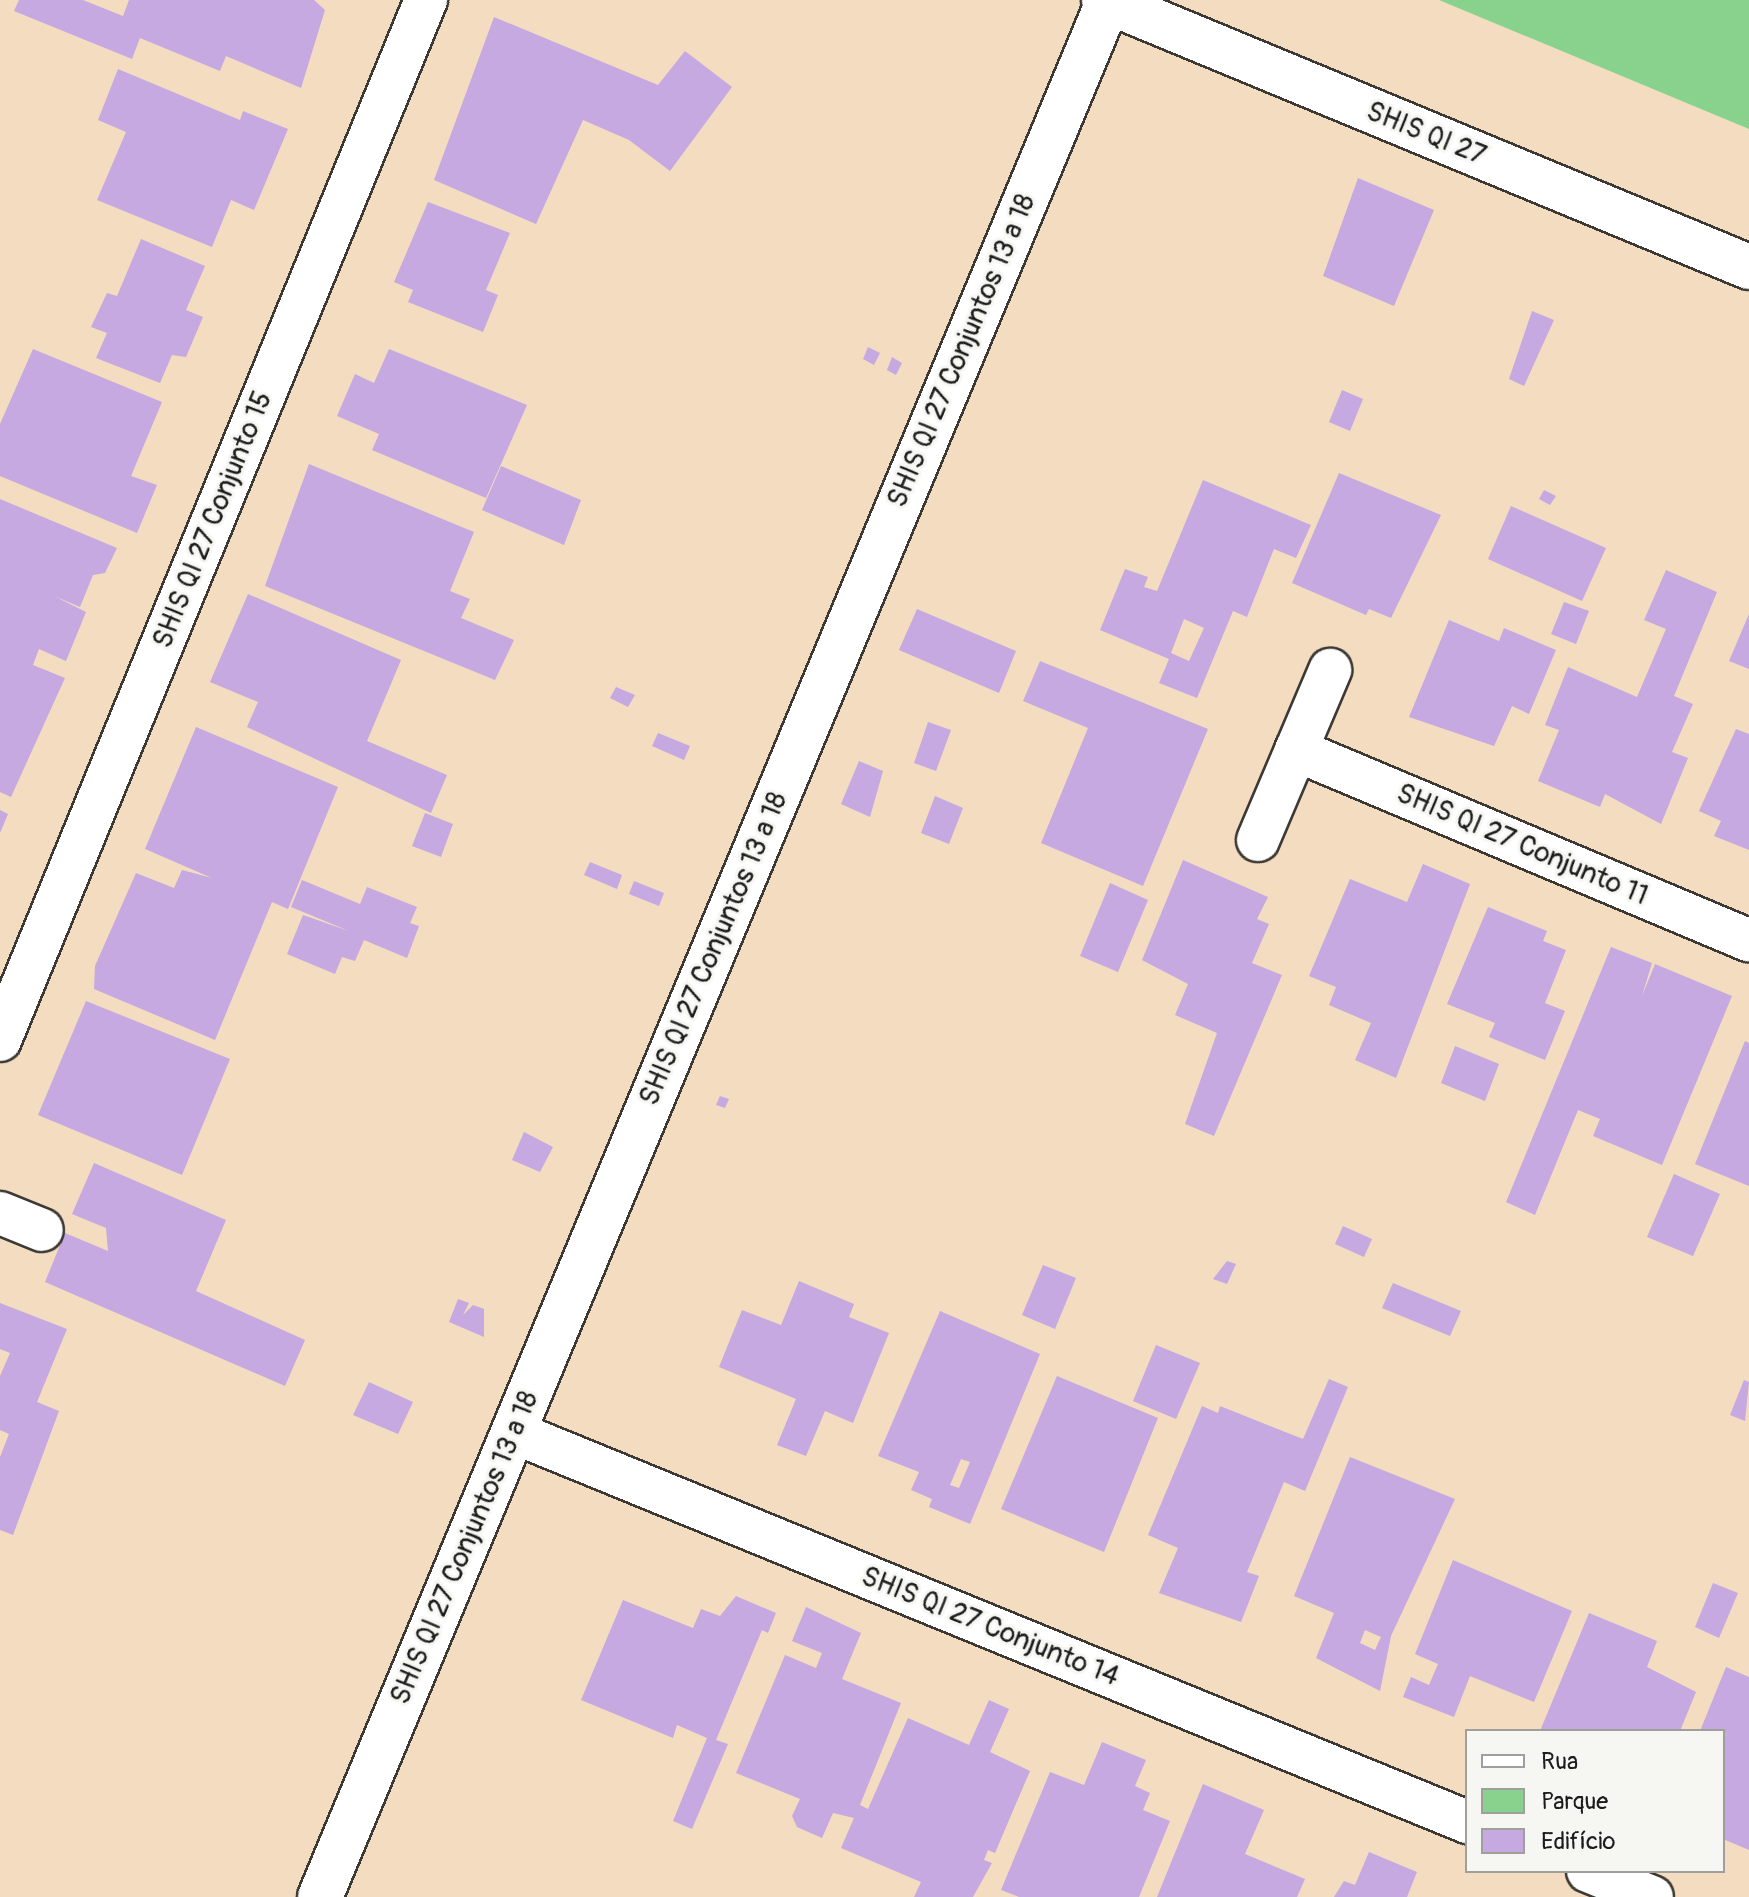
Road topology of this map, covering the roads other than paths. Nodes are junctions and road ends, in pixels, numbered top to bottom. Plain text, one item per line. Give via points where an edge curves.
1 (426, 0) edge
2 (1106, 1) edge
3 (1749, 267) edge
4 (1330, 670) dead end
5 (1296, 750) junction
6 (1258, 840) dead end
7 (1749, 940) edge
8 (0, 1040) edge
9 (0, 1213) edge
10 (42, 1230) dead end
11 (513, 1432) junction
12 (1465, 1821) edge
13 (1593, 1873) edge
14 (320, 1897) edge
15 (1652, 1897) edge

1 - 8 street, SHIS QI 27 Conjunto 15
2 - 3 street, SHIS QI 27
2 - 11 street, SHIS QI 27 Conjuntos 13 a 18
4 - 5 street
5 - 6 street
5 - 7 street, SHIS QI 27 Conjunto 11
9 - 10 street
11 - 12 street, SHIS QI 27 Conjunto 14
11 - 14 street, SHIS QI 27 Conjuntos 13 a 18
13 - 15 street

